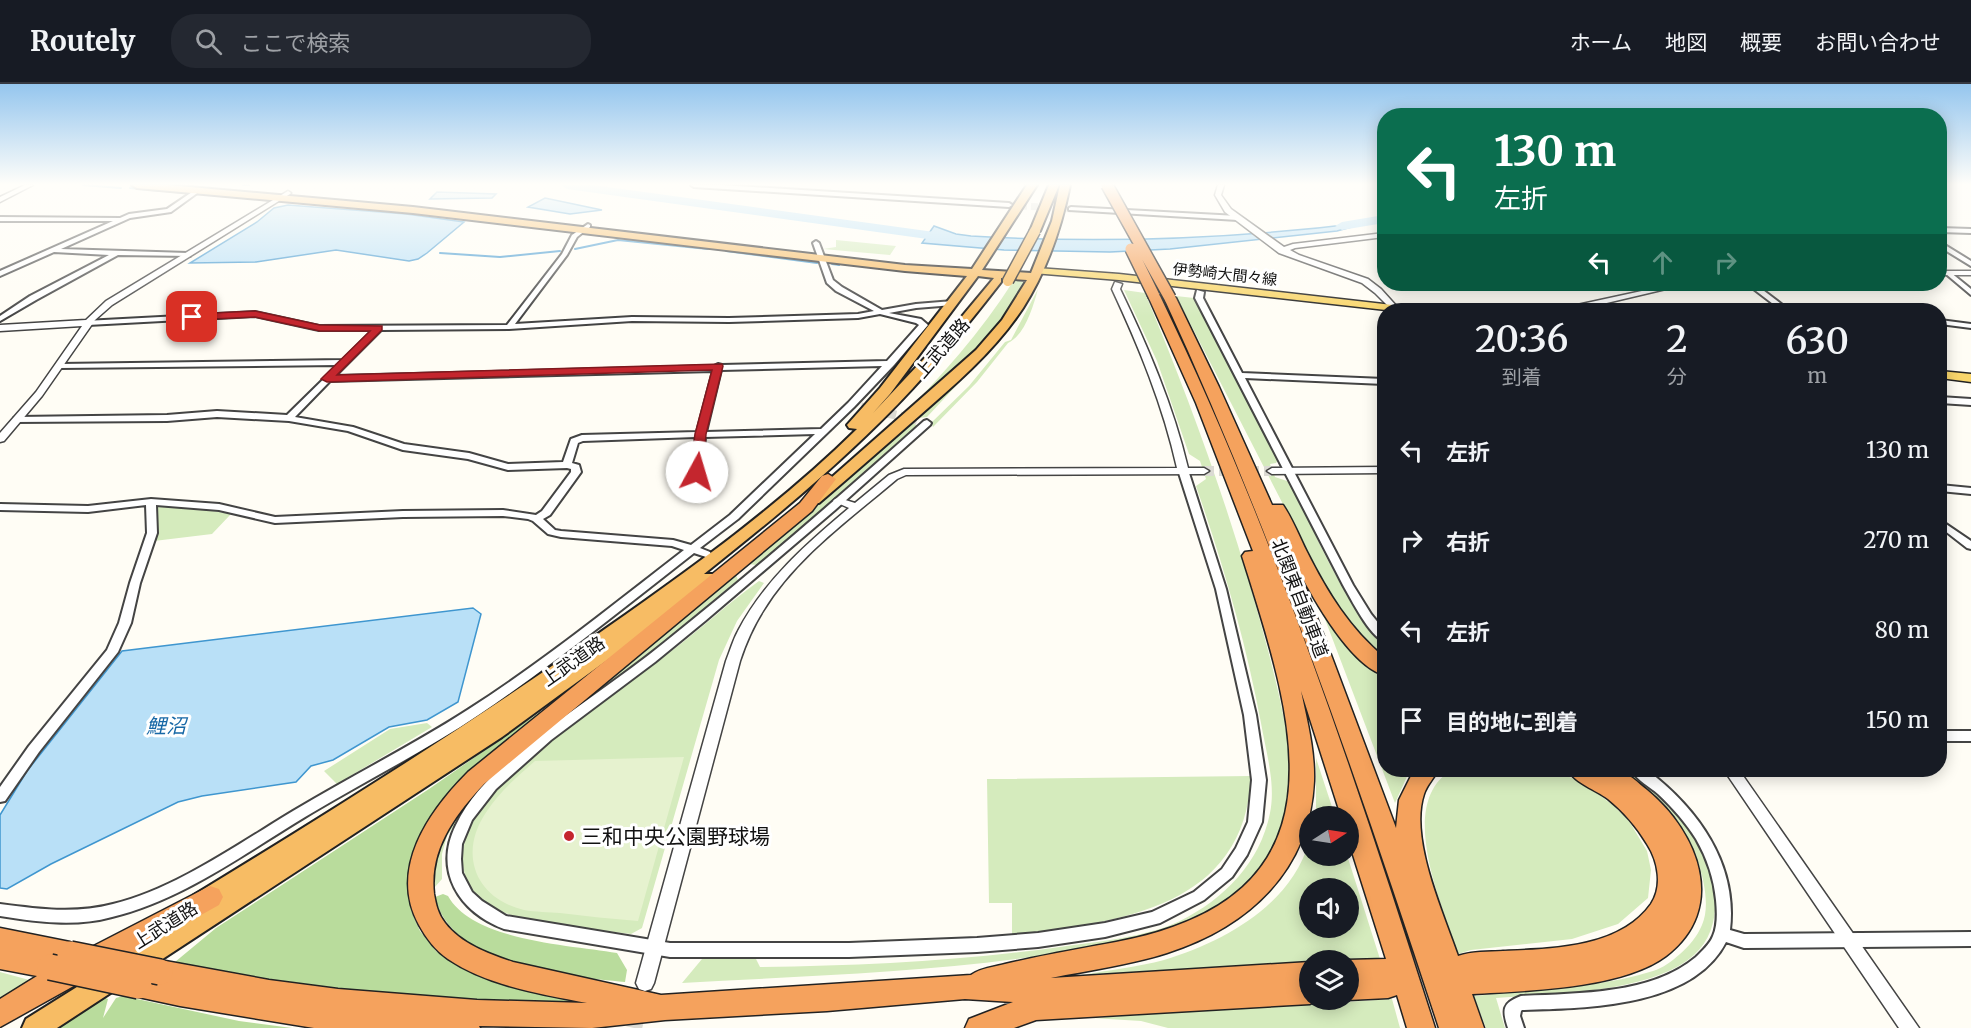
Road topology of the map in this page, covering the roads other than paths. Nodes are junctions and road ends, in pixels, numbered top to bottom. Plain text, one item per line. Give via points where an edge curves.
1 (99, 229) edge
2 (230, 229) edge
3 (585, 229) joint
4 (1005, 229) edge
5 (1054, 229) edge
6 (1118, 229) edge
7 (1132, 229) edge
8 (1252, 229) edge
9 (1030, 230) edge
10 (1947, 230) edge
11 (1971, 231) edge
12 (1377, 237) edge
13 (1947, 249) edge
14 (52, 251) junction
15 (820, 251) junction
16 (1282, 251) junction
17 (117, 253) junction
18 (188, 255) junction
19 (1971, 264) edge
20 (977, 270) junction
21 (1947, 273) edge
22 (1971, 273) edge
23 (0, 274) edge
24 (1035, 274) junction
25 (1947, 275) edge
26 (1002, 280) junction
27 (1118, 284) junction
28 (1377, 290) edge
29 (1652, 291) edge
30 (1760, 291) edge
31 (1200, 292) junction
32 (1971, 293) edge
33 (953, 303) junction
34 (1599, 303) edge
35 (1776, 303) edge
36 (1377, 309) edge
37 (1377, 310) edge
38 (881, 312) junction
39 (0, 320) edge
40 (88, 323) junction
41 (1947, 323) edge
42 (1971, 326) edge
43 (509, 327) junction
44 (0, 328) edge
45 (379, 328) junction
46 (344, 362) junction
47 (891, 363) junction
48 (60, 366) junction
49 (718, 366) junction
50 (1239, 375) junction
51 (1947, 376) edge
52 (1971, 378) edge
53 (327, 379) junction
54 (1377, 381) edge
55 (1947, 400) edge
56 (1971, 402) edge
57 (1221, 404) junction
58 (288, 418) junction
59 (17, 420) junction
60 (917, 420) dead end
61 (822, 432) junction
62 (700, 434) junction
63 (0, 440) edge
64 (567, 465) junction
65 (1377, 470) edge
66 (1183, 471) junction
67 (1204, 471) tunnel mouth
68 (1272, 471) tunnel mouth
69 (1289, 471) junction
70 (697, 472) dead end
71 (828, 479) junction
72 (1235, 483) junction
73 (1947, 489) edge
74 (1971, 491) edge
75 (838, 501) junction
76 (151, 502) junction
77 (0, 507) edge
78 (806, 507) junction
79 (858, 508) junction
80 (537, 519) junction
81 (766, 523) junction
82 (1947, 528) edge
83 (1971, 546) edge
84 (700, 552) junction
85 (1377, 627) edge
86 (1377, 661) edge
87 (1947, 736) edge
88 (1971, 736) edge
89 (1419, 777) edge
90 (1591, 777) edge
91 (1611, 777) edge
92 (1646, 777) edge
93 (1736, 777) edge
94 (0, 796) edge
95 (210, 897) junction
96 (0, 910) edge
97 (1722, 934) junction
98 (1971, 939) edge
99 (0, 940) edge
100 (1848, 940) junction
101 (654, 948) junction
102 (0, 957) edge
103 (60, 960) junction
104 (1359, 974) edge
105 (1299, 975) edge
106 (149, 979) junction
107 (645, 983) dead end
108 (1359, 985) edge
109 (965, 987) junction
110 (1299, 992) edge
111 (665, 1007) junction
112 (0, 1014) edge
113 (0, 1027) edge
114 (35, 1028) edge
115 (466, 1028) edge
116 (979, 1028) edge
117 (1421, 1028) edge
118 (1453, 1028) edge
119 (1470, 1028) edge
120 (1516, 1028) edge
121 (1910, 1028) edge

1 - 14 street
2 - 18 street
3 - 15 highway
3 - 43 street via 574,237
4 - 20 highway
5 - 24 highway
6 - 72 highway, 北関東自動車道, bridge via 1184,358
7 - 57 highway, 北関東自動車道, bridge
8 - 16 street
9 - 26 highway, 上武道路, bridge
10 - 11 street
12 - 16 street via 1293,246
13 - 19 street
14 - 17 street
14 - 23 street
15 - 20 highway
15 - 38 street via 828,276 836,286
16 - 28 street via 1365,281
17 - 18 street
17 - 39 street
18 - 40 street via 110,303
20 - 24 highway
20 - 33 highway
21 - 22 street
24 - 27 main road, 伊勢崎大間々線
24 - 36 main road, 伊勢崎大間々線 via 1119,277
24 - 78 highway via 1015,311 981,352
25 - 32 street
26 - 71 highway, 上武道路 via 969,334 936,373
26 - 81 highway, 上武道路 via 899,396
27 - 31 main road, 伊勢崎大間々線
27 - 66 street via 1116,289 1168,412
29 - 34 street
30 - 35 street
31 - 37 main road, 伊勢崎大間々線
31 - 50 street via 1199,298
33 - 38 street
33 - 81 highway via 870,408 789,489
38 - 43 street via 858,316 632,319
38 - 47 street via 924,324
40 - 44 street
40 - 45 street via 255,314 320,328
40 - 48 street
41 - 42 street
43 - 45 street
45 - 46 street
46 - 48 street
46 - 53 street
47 - 49 street
47 - 61 street via 856,406
48 - 59 street
49 - 53 street
49 - 62 street
50 - 54 street
50 - 69 street
51 - 52 main road
53 - 58 street
55 - 56 street
57 - 86 highway via 1321,596 1351,637
57 - 118 highway, 北関東自動車道 via 1335,689
58 - 59 street via 217,414
58 - 64 street via 350,429 404,447 469,456 508,467
59 - 63 street
60 - 75 street via 927,423
61 - 62 street
61 - 84 street
62 - 64 street via 577,439
62 - 70 street
64 - 80 street via 576,467 576,472 546,513
65 - 69 street
66 - 67 street
66 - 79 street via 904,472
66 - 101 street via 1226,609 1250,715 1259,780 1257,811 1249,836 1235,863 1215,884 1155,918 1038,939 849,950
68 - 69 street
69 - 85 street via 1353,594
71 - 78 highway
71 - 81 highway, 上武道路
72 - 109 highway via 1244,532 1288,684 1300,747 1300,804 1282,857 1247,900 1198,930 1144,948
72 - 117 highway, 北関東自動車道 via 1283,610
73 - 74 street
75 - 79 street
75 - 101 street via 746,572 666,647 502,774 474,805 458,836 453,859 457,881 467,898 492,916 538,929
76 - 77 street via 88,509
76 - 80 street via 208,505 275,520 485,512
76 - 94 street via 152,533 119,640
78 - 81 highway
78 - 111 highway via 476,778 441,819 423,858 420,888 432,925 448,943 475,961 507,973
79 - 101 street via 794,565 744,631 727,676
80 - 84 street via 561,534 673,543
81 - 95 highway, 上武道路 via 411,772
81 - 114 highway, 上武道路 via 643,627 495,732
82 - 83 street
84 - 96 street via 476,711 187,881 130,906 87,915 43,916
87 - 88 street
89 - 119 highway via 1407,820 1410,848
90 - 91 highway via 1614,791 1653,831 1669,872 1670,894 1663,912 1650,927 1610,948 1466,974 1566,975 1628,962 1661,945 1680,925 1688,907 1690,887 1678,846 1650,808
92 - 97 street via 1679,806 1710,852 1721,888
93 - 100 street
95 - 112 highway
95 - 113 highway, 上武道路
97 - 100 street via 1744,941
97 - 120 street via 1697,965 1672,981 1609,996 1521,1003 1513,1007
98 - 100 street
99 - 103 highway
100 - 121 street
101 - 107 street
102 - 103 highway
103 - 106 highway, bridge
104 - 108 highway via 1386,978
105 - 109 highway via 1036,991
106 - 111 highway via 409,1009 583,1016
106 - 115 highway via 264,1009 405,1026
109 - 111 highway
110 - 116 highway via 1036,1007

